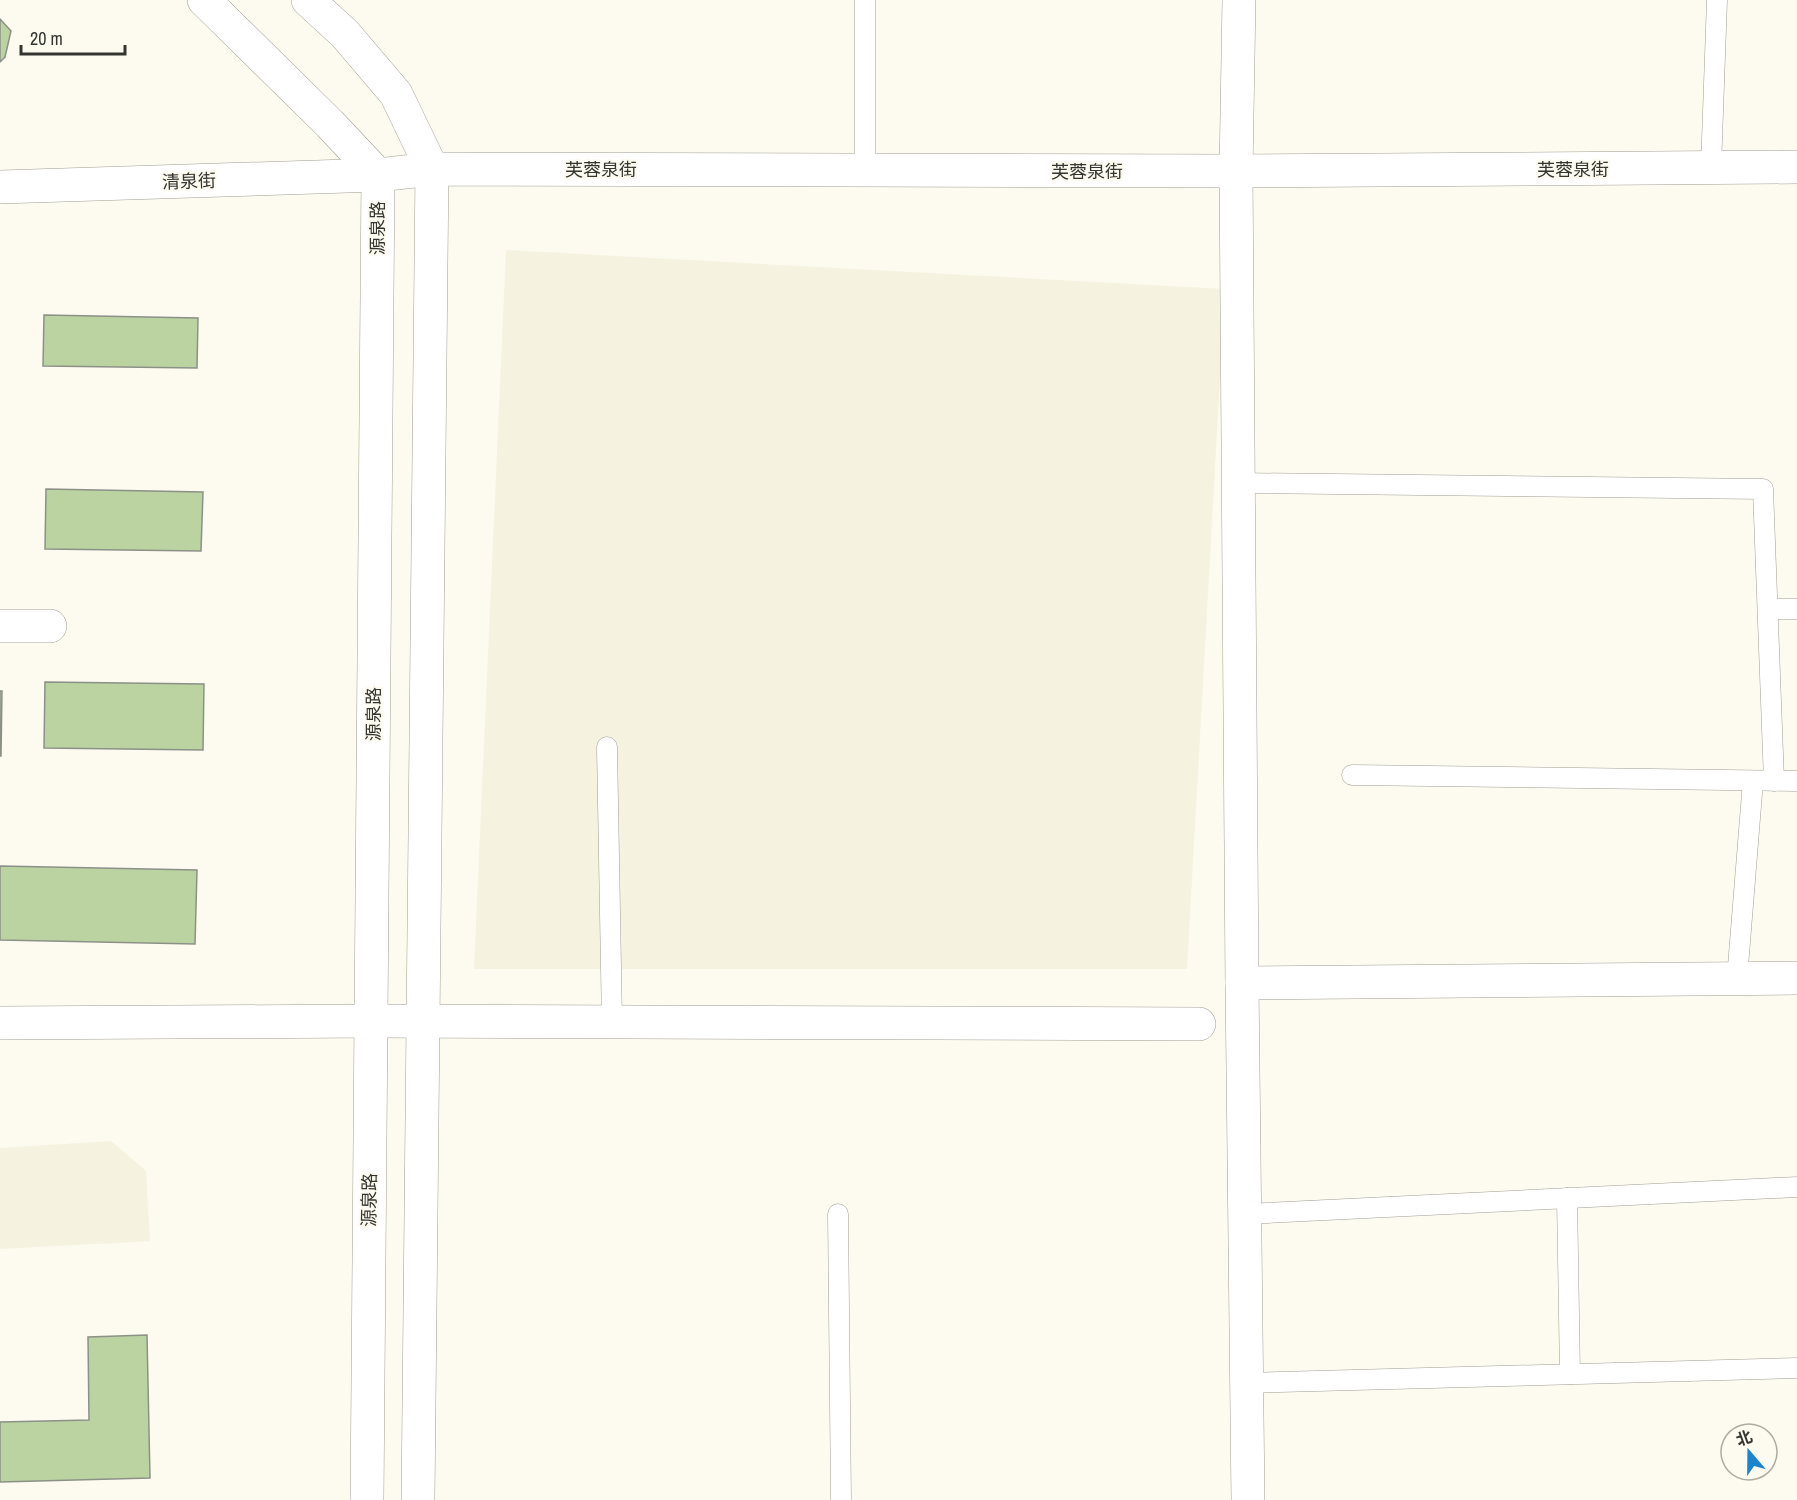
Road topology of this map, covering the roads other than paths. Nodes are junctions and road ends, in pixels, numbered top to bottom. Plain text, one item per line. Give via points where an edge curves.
1 (204, 0) edge
2 (308, 0) edge
3 (865, 0) edge
4 (1239, 0) edge
5 (1717, 0) edge
6 (1797, 167) edge
7 (1711, 168) junction
8 (432, 169) junction
9 (865, 170) junction
10 (1236, 171) junction
11 (378, 175) junction
12 (0, 187) edge
13 (1239, 483) junction
14 (1768, 609) junction
15 (1797, 609) edge
16 (0, 626) edge
17 (50, 626) dead end
18 (607, 747) dead end
19 (1352, 775) dead end
20 (1753, 781) junction
21 (1774, 781) junction
22 (1797, 782) edge
23 (1797, 978) edge
24 (1737, 979) junction
25 (1242, 982) junction
26 (371, 1021) junction
27 (423, 1022) junction
28 (0, 1023) edge
29 (612, 1023) junction
30 (1199, 1024) dead end
31 (1797, 1187) edge
32 (1567, 1198) junction
33 (838, 1214) dead end
34 (1245, 1214) junction
35 (1797, 1368) edge
36 (1570, 1374) junction
37 (1246, 1383) junction
38 (367, 1500) edge
39 (418, 1500) edge
40 (841, 1500) edge
41 (1248, 1500) edge

1 - 11 street, 源泉路
2 - 8 street via 345,34 396,94
3 - 9 lane
4 - 10 street
5 - 7 lane
6 - 7 street, 芙蓉泉街
7 - 10 street, 芙蓉泉街
8 - 9 street, 芙蓉泉街
8 - 11 street, 芙蓉泉街
8 - 27 street
9 - 10 street, 芙蓉泉街
10 - 13 street
11 - 12 street, 清泉街
11 - 26 street, 源泉路
13 - 14 lane via 1763,489
13 - 25 street
14 - 15 lane
14 - 21 lane
16 - 17 street
18 - 29 lane
19 - 20 lane
20 - 21 lane
20 - 24 lane
21 - 22 lane
23 - 24 street
24 - 25 street
25 - 34 street
26 - 27 street
26 - 28 street
26 - 38 street, 源泉路
27 - 29 street
27 - 39 street
29 - 30 street
31 - 32 lane
32 - 34 lane
32 - 36 lane
33 - 40 lane
34 - 37 street
35 - 36 lane
36 - 37 lane
37 - 41 street

